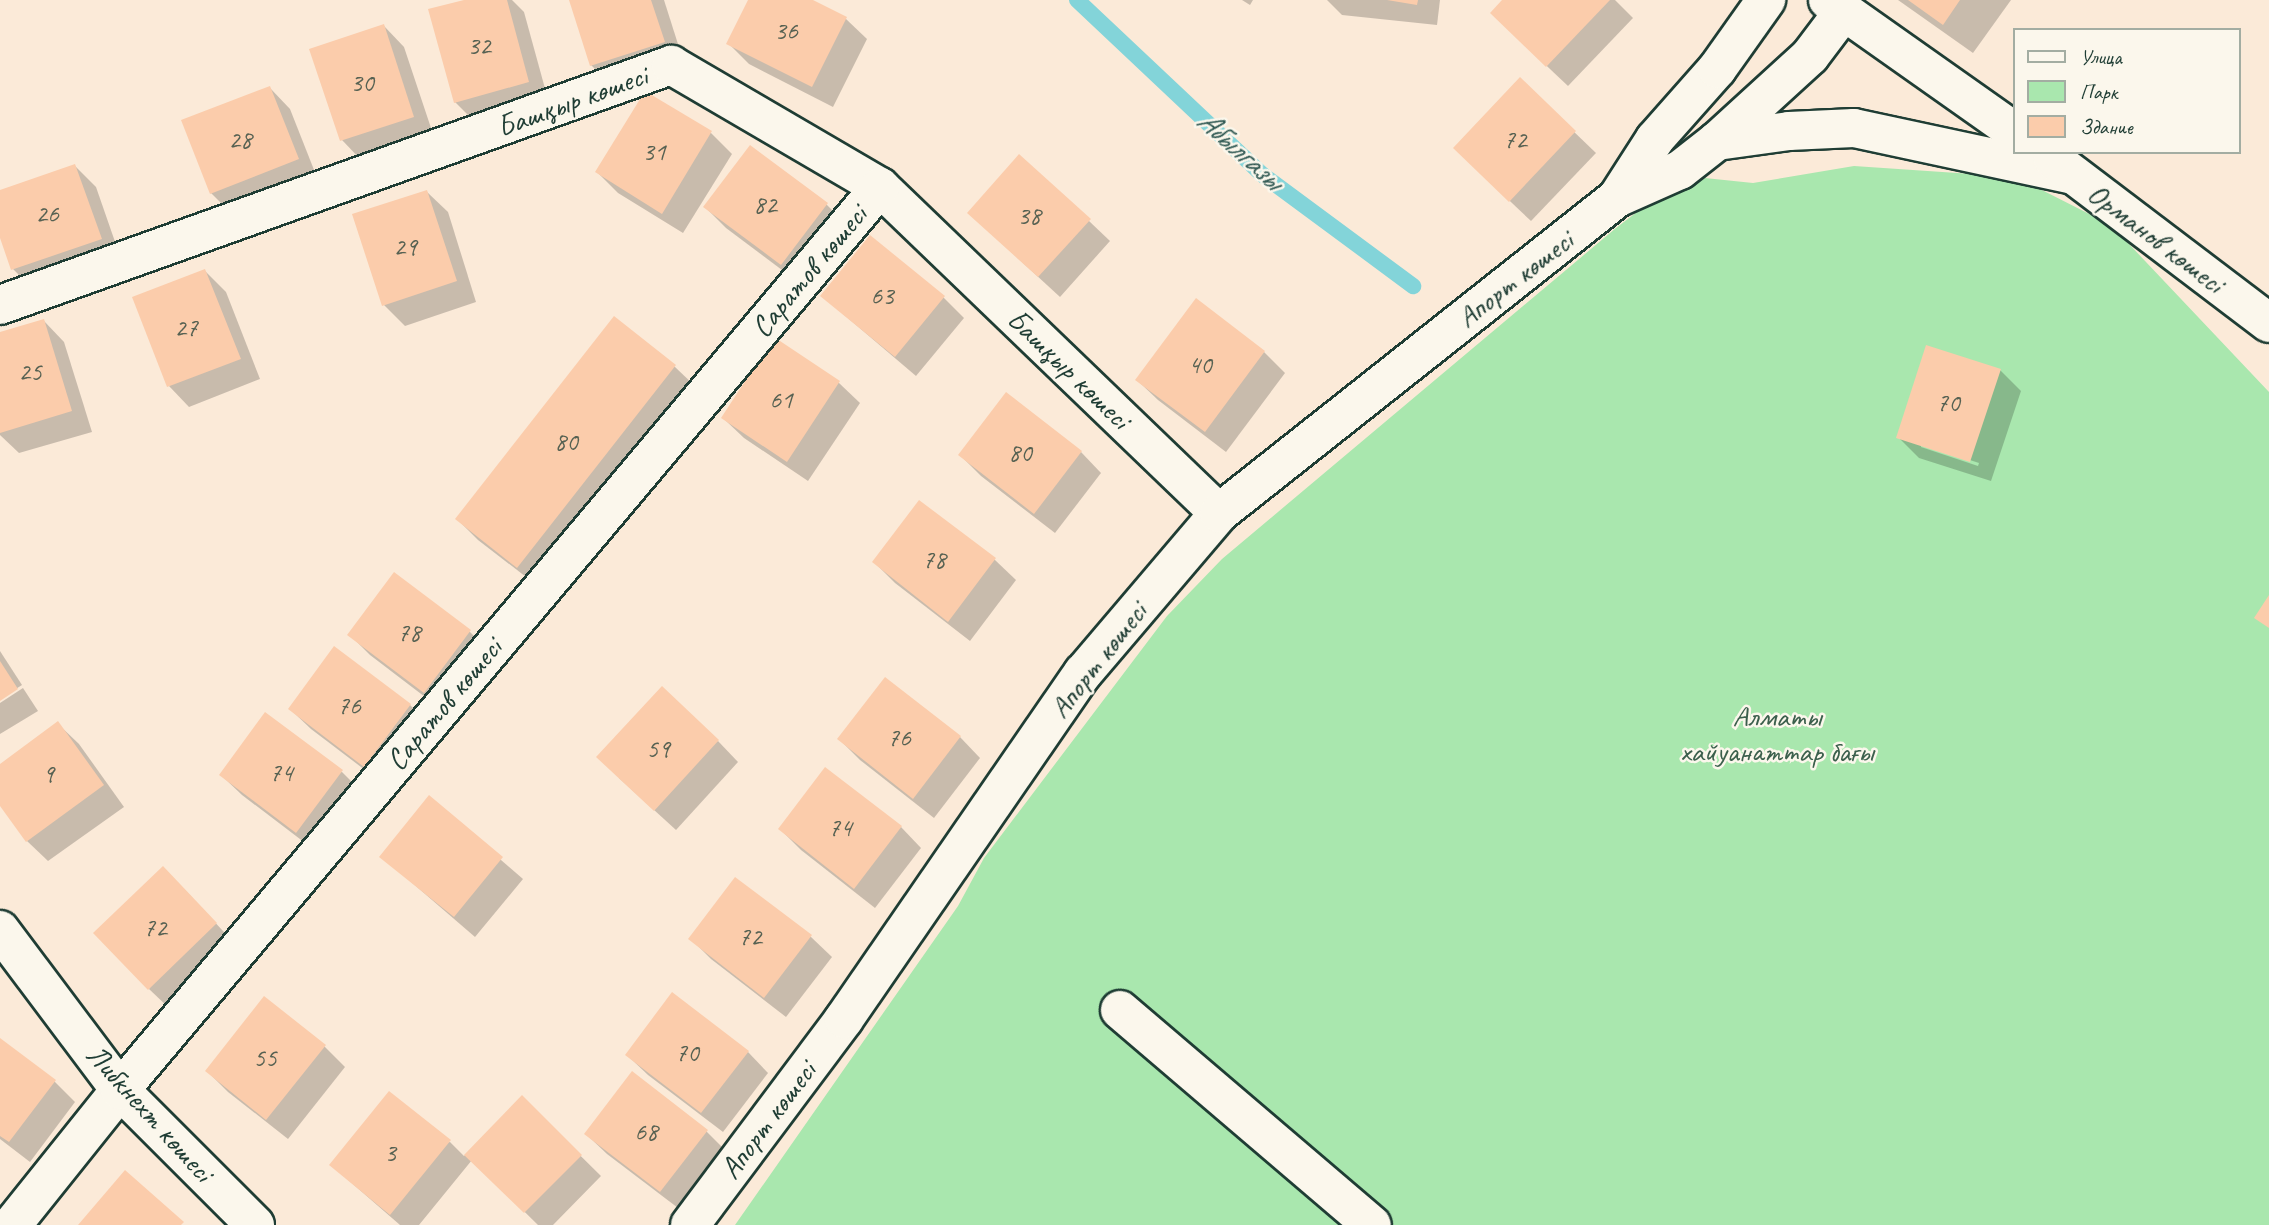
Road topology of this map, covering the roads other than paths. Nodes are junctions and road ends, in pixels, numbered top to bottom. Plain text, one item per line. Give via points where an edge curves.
1 (1766, 0) edge
2 (1836, 5) edge
3 (2014, 131) edge
4 (1717, 141) junction
5 (2059, 163) edge
6 (880, 187) junction
7 (1617, 198) junction
8 (0, 305) edge
9 (2269, 323) edge
10 (1219, 513) junction
11 (0, 930) edge
12 (1120, 1010) dead end
13 (120, 1090) junction
14 (12, 1225) edge
15 (255, 1225) edge
16 (690, 1225) edge
17 (1372, 1225) edge

1 - 7 street, Апорт көшесі via 1717,69 1655,139
2 - 3 street
2 - 4 street, Апорт көшесі via 1810,56
4 - 5 street via 1854,128
4 - 7 street, Апорт көшесі via 1680,170
5 - 9 street, Орманов көшесі
6 - 8 street, Башқыр көшесі via 671,65
6 - 10 street, Башқыр көшесі
6 - 13 street, Саратов көшесі
7 - 10 street, Апорт көшесі
10 - 16 street, Апорт көшесі via 1083,673 844,1019
11 - 13 street, Либкнехт көшесі
12 - 17 street
13 - 14 street, Саратов көшесі
13 - 15 street, Либкнехт көшесі

